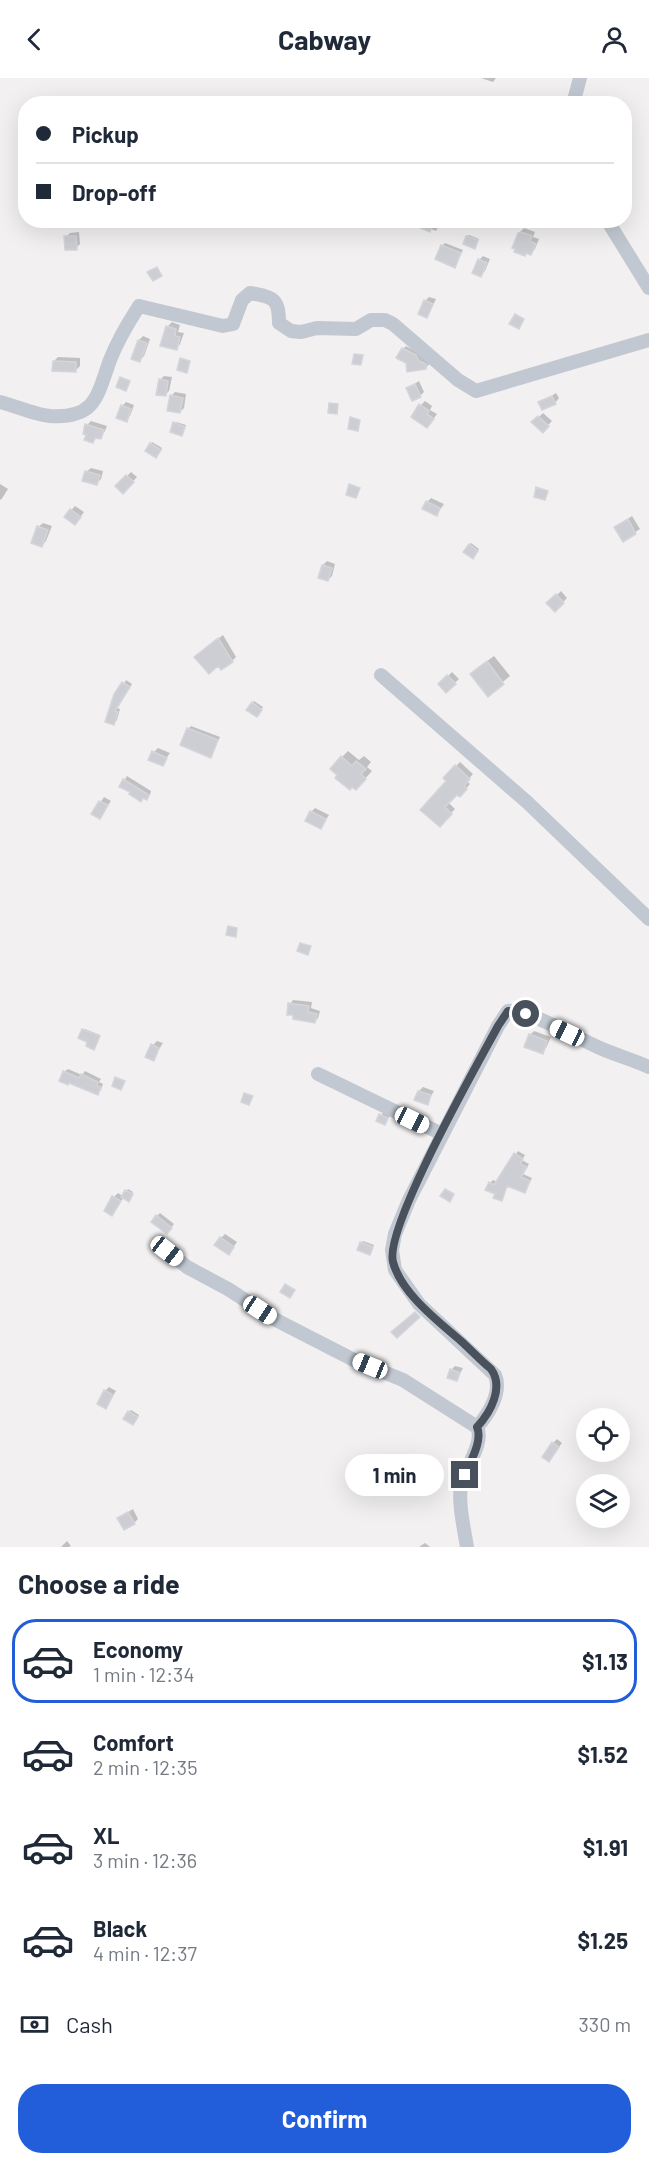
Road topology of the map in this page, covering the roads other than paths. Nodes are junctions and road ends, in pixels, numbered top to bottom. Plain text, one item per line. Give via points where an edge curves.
1 (580, 78) edge
2 (575, 96) edge
3 (612, 228) edge
4 (649, 288) edge
5 (649, 340) edge
6 (0, 402) edge
7 (381, 675) dead end
8 (649, 919) edge
9 (649, 1067) edge
10 (318, 1074) dead end
11 (442, 1134) junction
12 (167, 1251) dead end
13 (477, 1427) junction
14 (467, 1547) edge

1 - 2 street
3 - 4 street
5 - 6 street via 476,391 385,320 371,320 356,329 291,331 279,323 279,308 270,296 250,293 242,300 233,324 223,326 139,306 110,359 102,387 93,401 74,416 47,416
7 - 8 street via 526,802
9 - 11 street via 530,1016 508,1011
10 - 11 street
11 - 13 street via 400,1220 392,1259 395,1270 419,1304 495,1375 496,1393
12 - 13 street via 276,1320 403,1380
13 - 14 street via 478,1441 461,1491

